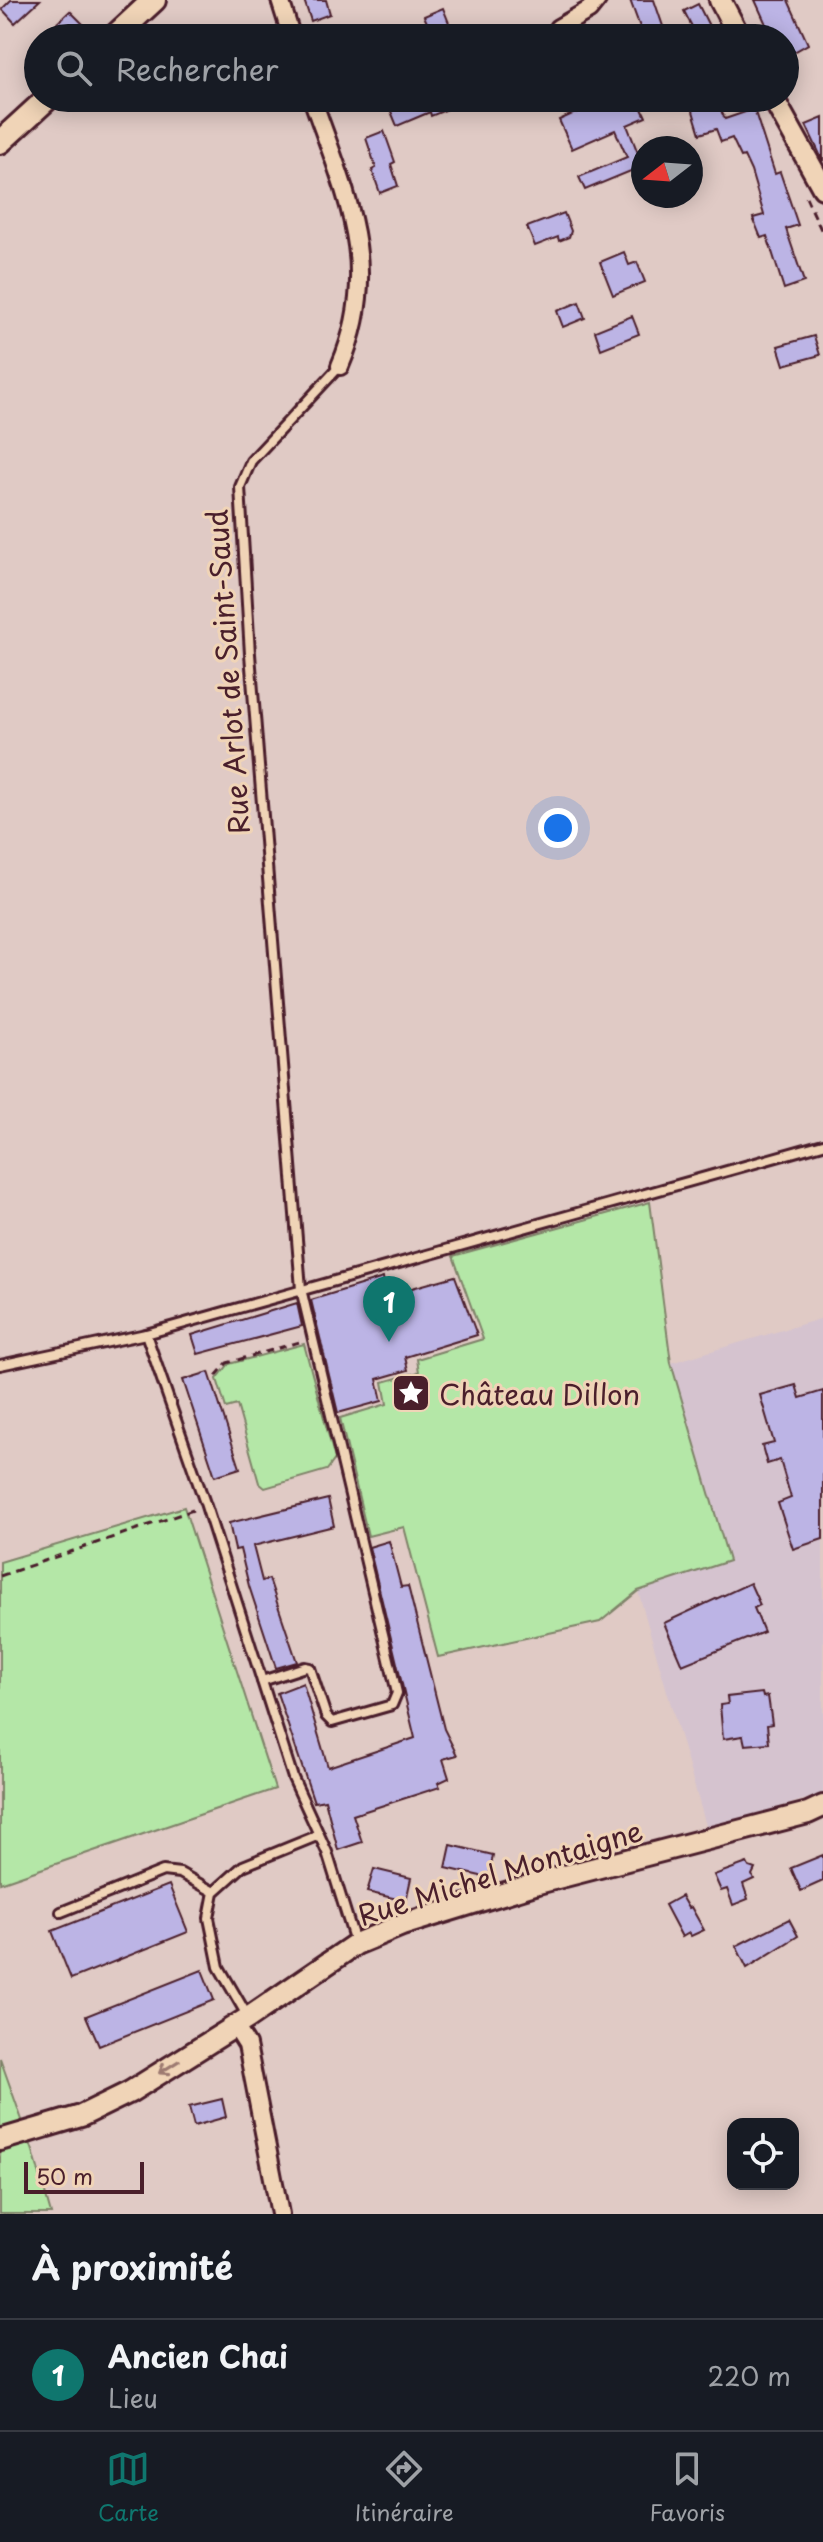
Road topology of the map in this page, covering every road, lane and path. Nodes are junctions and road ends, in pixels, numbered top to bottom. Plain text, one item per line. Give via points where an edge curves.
1 (154, 0) edge
2 (280, 0) edge
3 (597, 0) edge
4 (720, 0) edge
5 (128, 24) edge
6 (288, 24) edge
7 (565, 24) edge
8 (733, 24) edge
9 (33, 112) edge
10 (317, 112) edge
11 (782, 112) edge
12 (0, 142) edge
13 (821, 175) edge
14 (823, 218) edge
15 (823, 234) edge
16 (340, 366) joint
17 (823, 1144) edge
18 (301, 1289) junction
19 (146, 1334) junction
20 (313, 1338) junction
21 (0, 1365) edge
22 (216, 1376) dead end
23 (206, 1506) junction
24 (0, 1576) edge
25 (262, 1681) junction
26 (823, 1806) edge
27 (319, 1835) junction
28 (214, 1892) junction
29 (61, 1912) dead end
30 (356, 1944) junction
31 (242, 2022) junction
32 (0, 2140) edge
33 (280, 2214) edge

1 - 5 main road
2 - 6 street
3 - 7 street
4 - 8 street
9 - 12 main road
10 - 16 street, Rue Arlot de Saint-Saud via 344,186 361,270 353,337
11 - 13 street
14 - 15 path
16 - 18 lane, Rue Arlot de Saint-Saud via 251,461 240,487
17 - 18 lane
18 - 19 lane
18 - 20 lane, Rue Arlot de Saint-Saud
19 - 21 lane
19 - 23 lane
20 - 22 path via 227,1363
20 - 25 lane, Rue Arlot de Saint-Saud via 397,1693 392,1705 332,1722 310,1668
23 - 24 path
23 - 25 lane
25 - 27 lane via 293,1778
26 - 30 street, Rue Michel Montaigne via 538,1883
27 - 28 lane via 243,1866
27 - 30 lane
28 - 29 lane via 180,1873 163,1871
28 - 31 lane via 209,1918 219,1967
30 - 31 street, Rue Michel Montaigne
31 -> 32 street, Rue Michel Montaigne via 94,2110
31 - 33 street

